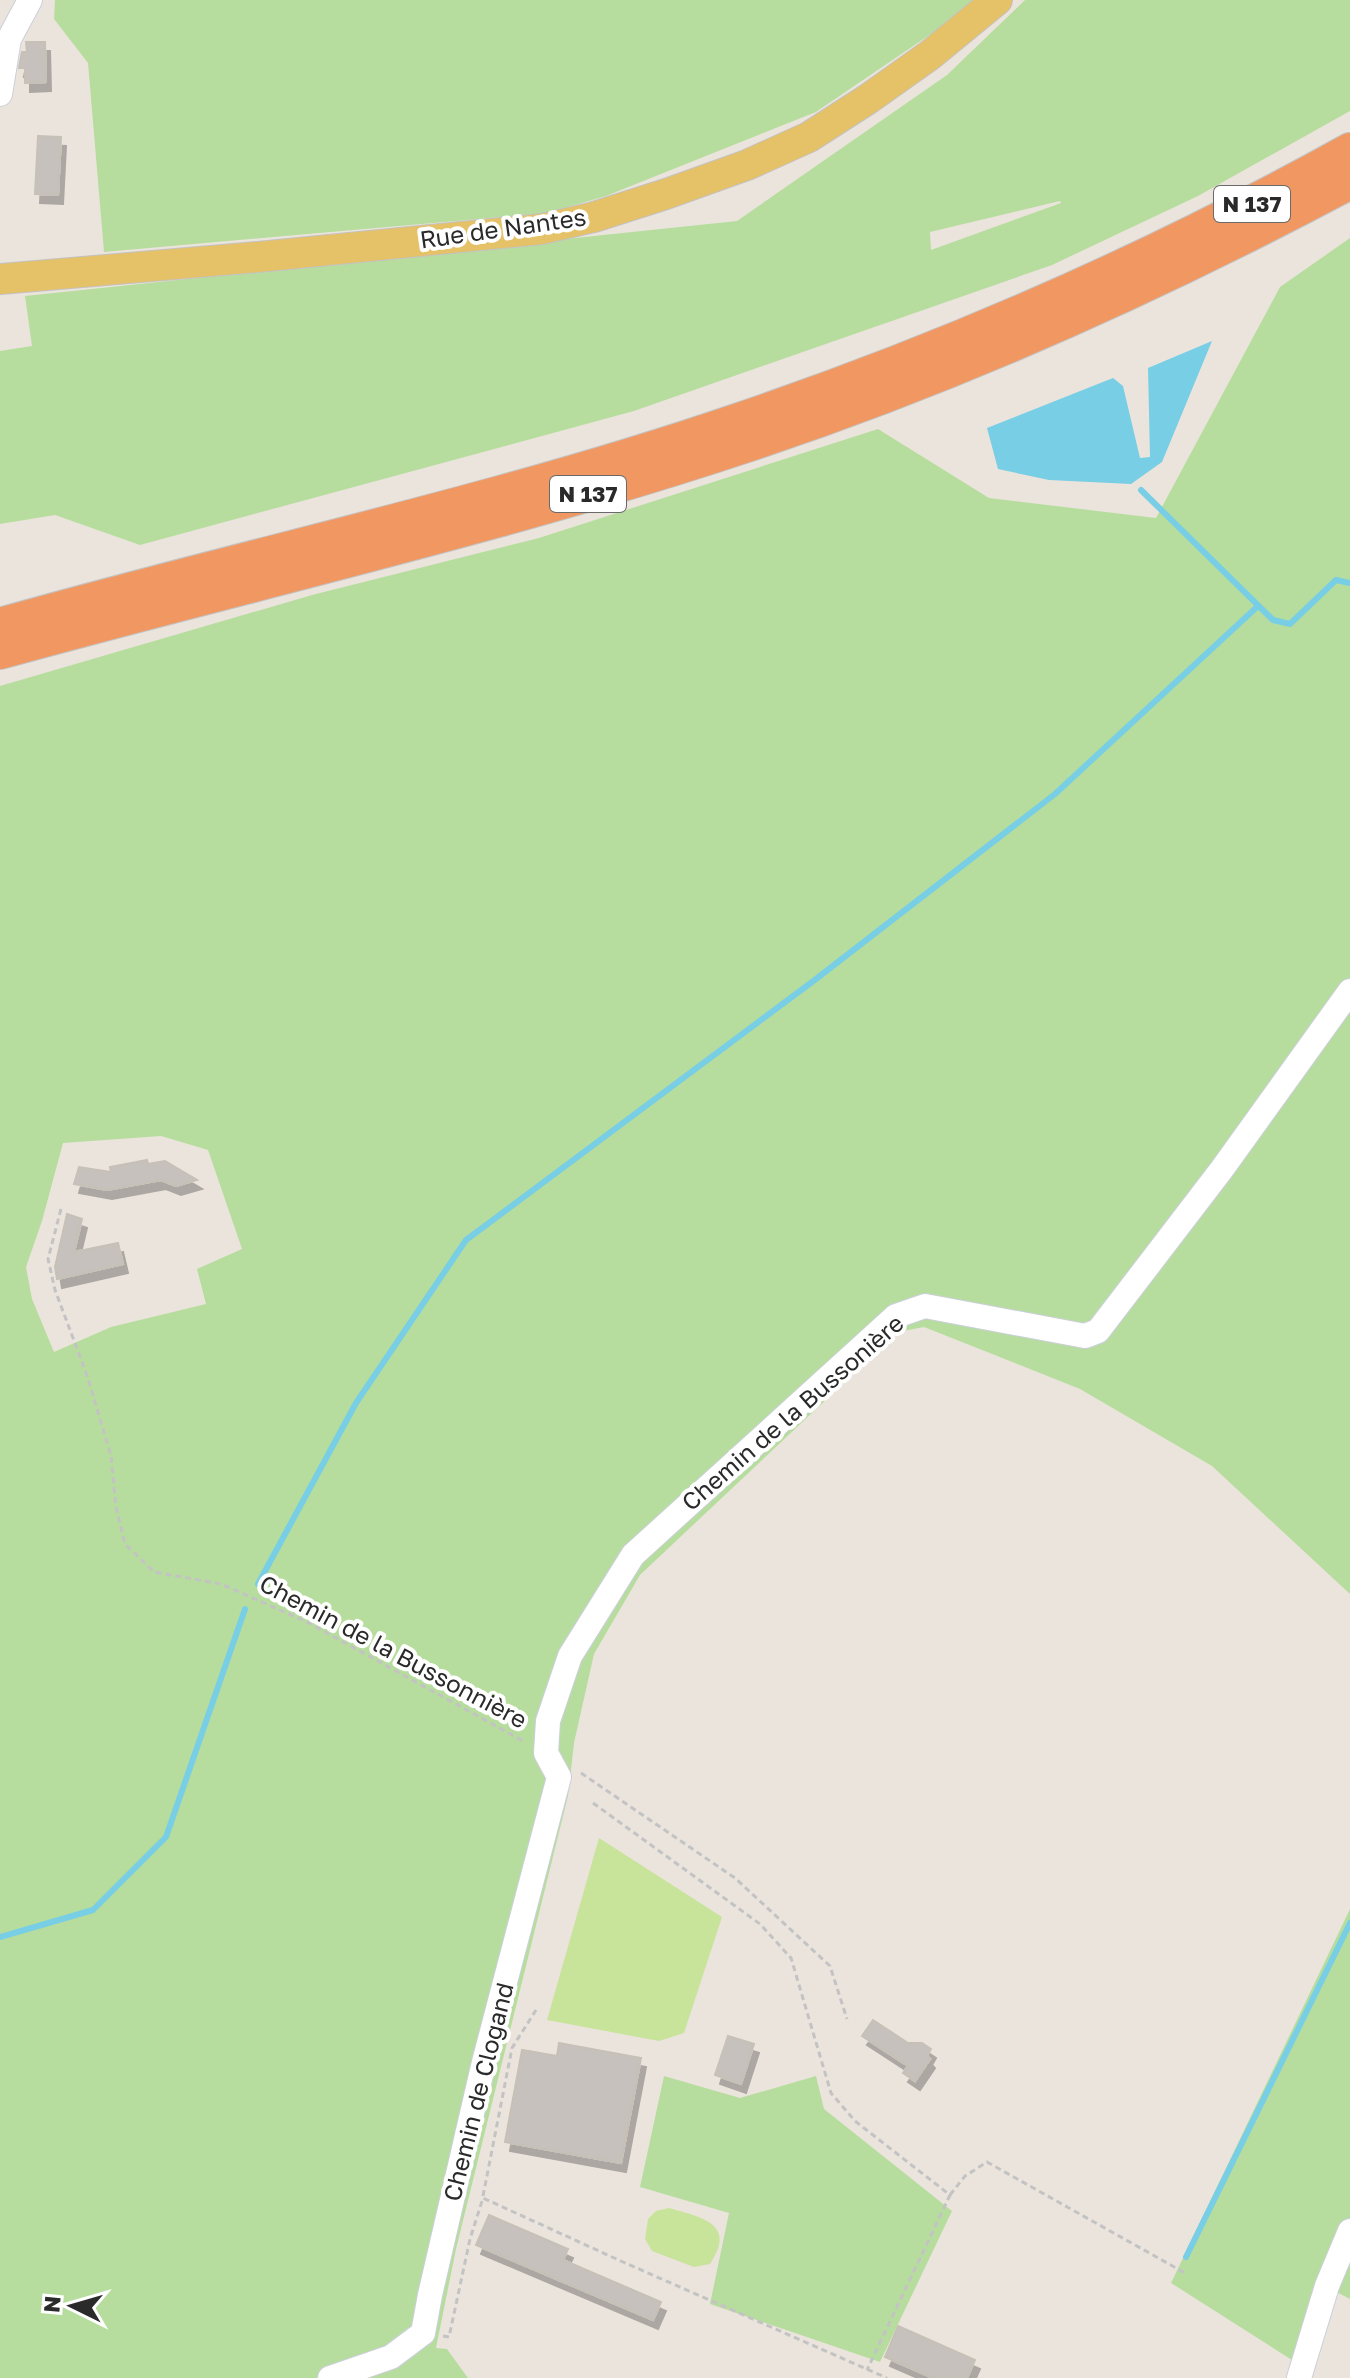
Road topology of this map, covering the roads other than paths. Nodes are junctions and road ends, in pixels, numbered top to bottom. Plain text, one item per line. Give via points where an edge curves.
1 (30, 0) edge
2 (997, 0) edge
3 (0, 94) edge
4 (1350, 150) edge
5 (1350, 182) edge
6 (0, 279) edge
7 (0, 625) edge
8 (0, 652) edge
9 (1350, 991) edge
10 (546, 1753) joint
11 (1350, 2231) edge
12 (330, 2378) edge
13 (1299, 2378) edge

1 - 3 street via 9,39
2 - 6 main road, Rue de Nantes via 930,55 809,137 747,165 594,217 542,229
4 - 7 highway, N 137 via 1109,274 856,379 589,466
5 - 8 highway, N 137 via 1096,309 828,417 516,515
9 - 10 street, Chemin de la Bussonière via 1098,1331 1085,1336 925,1306 896,1316 633,1555 570,1656 548,1721
10 - 12 street, Chemin de Clogand via 559,1777 484,2062 423,2333 391,2357
11 - 13 street

